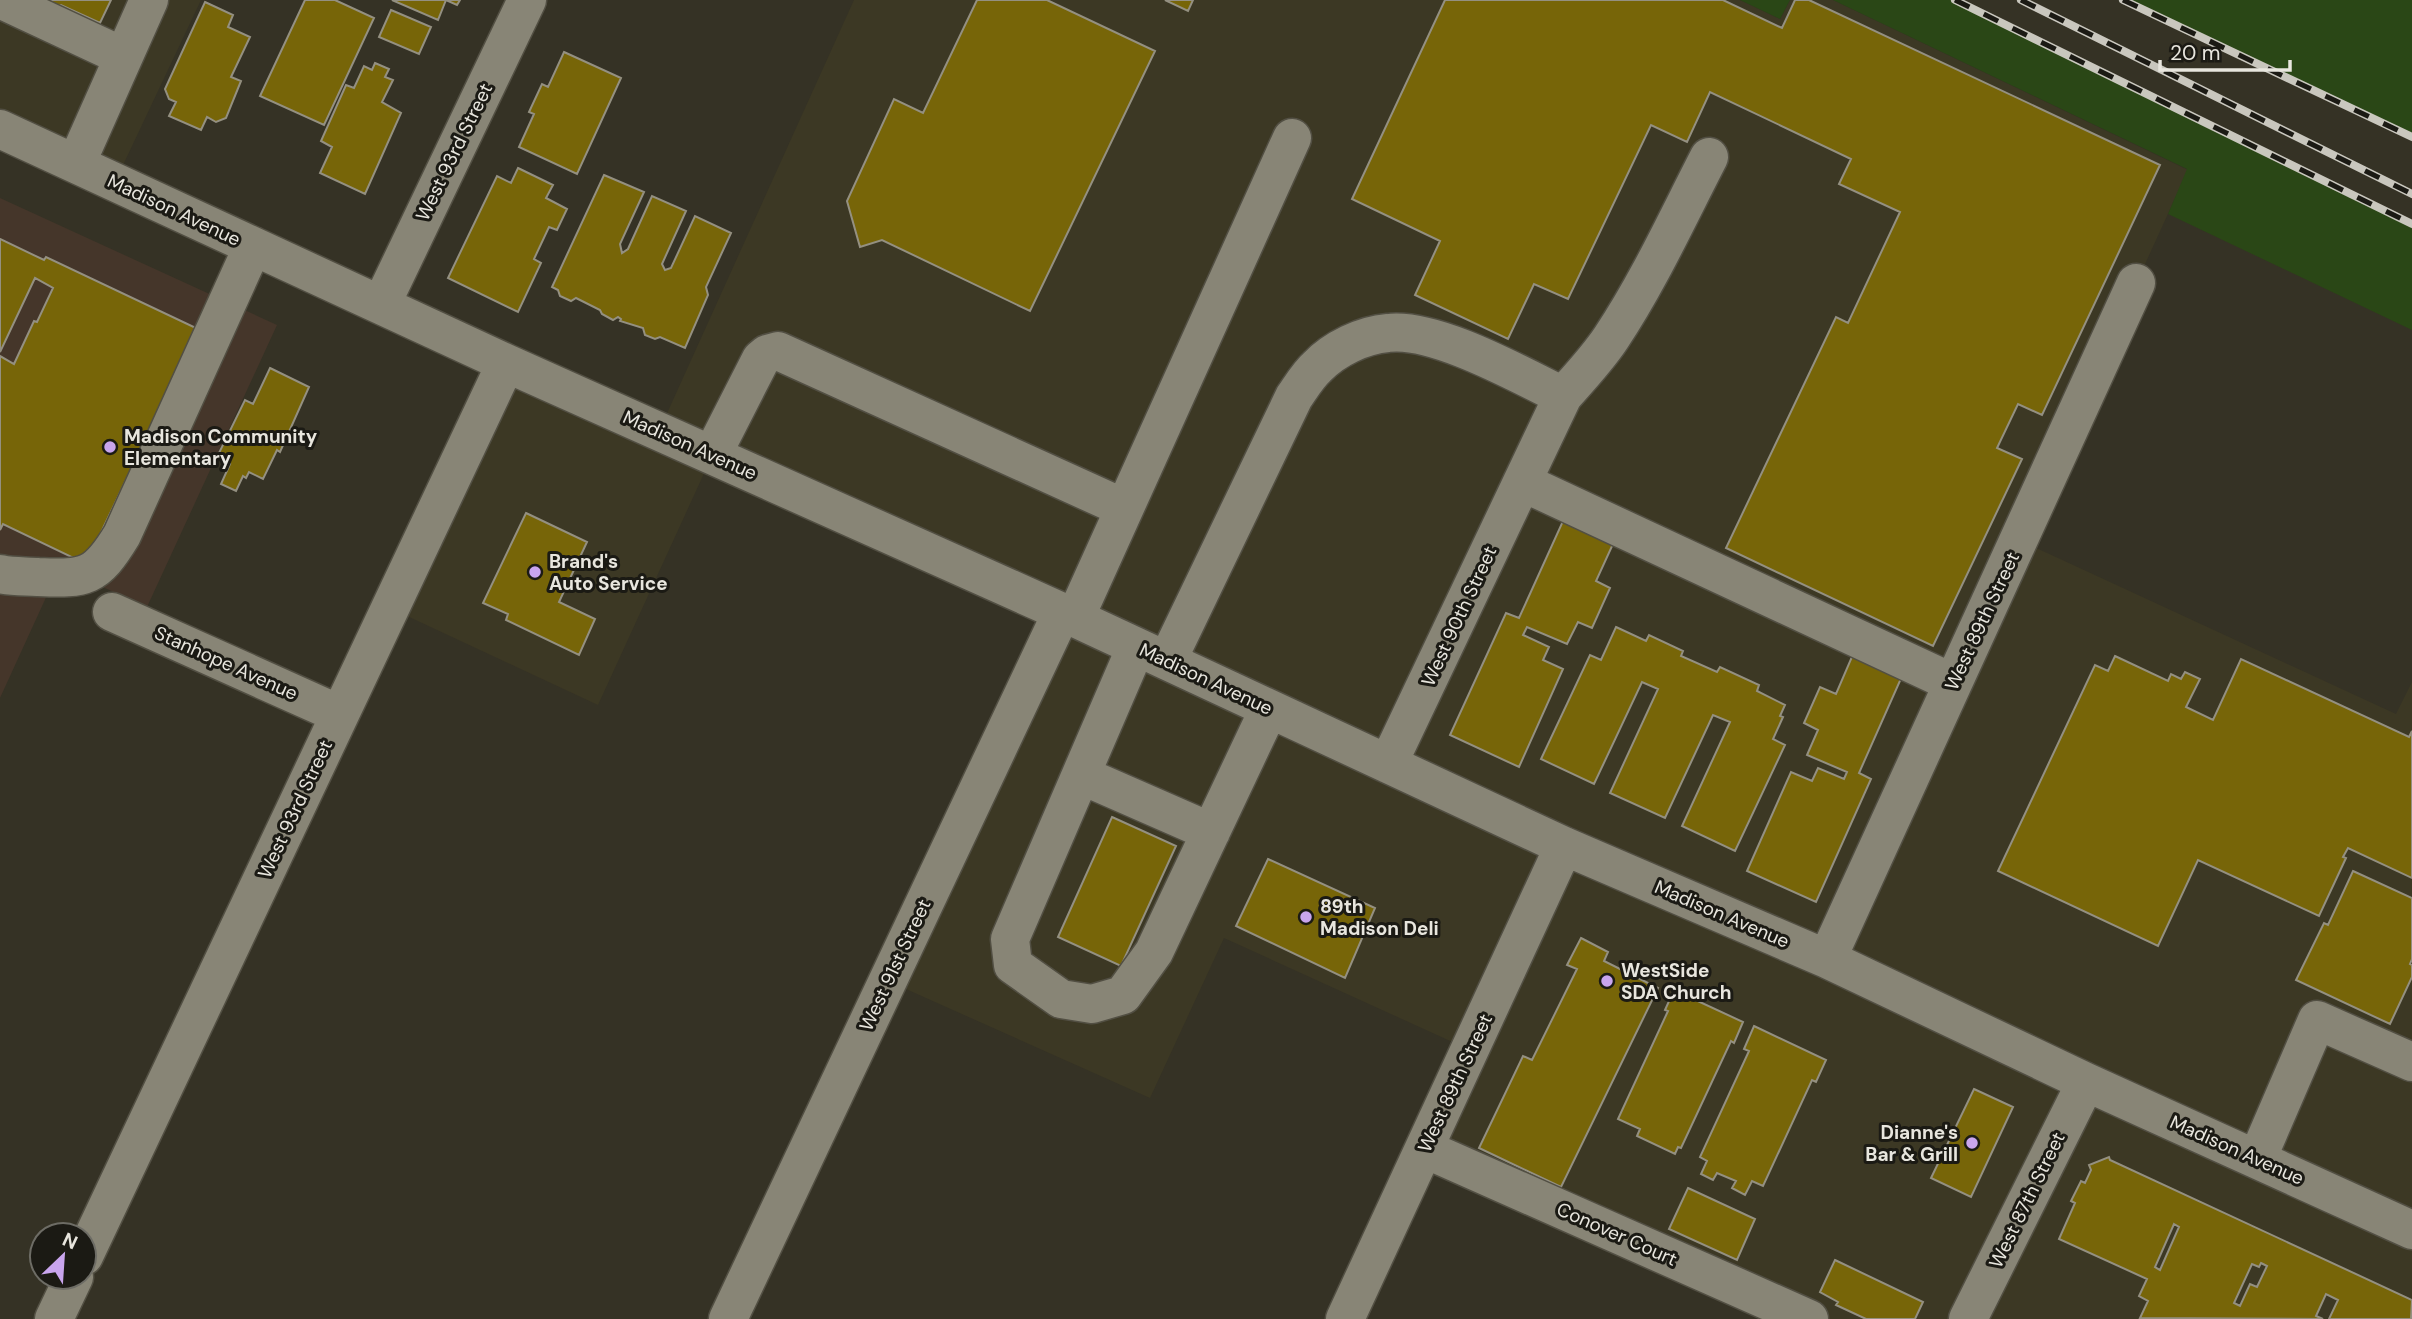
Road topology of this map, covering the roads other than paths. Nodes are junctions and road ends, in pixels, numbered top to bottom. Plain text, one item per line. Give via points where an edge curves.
1 (2, 0) edge
2 (149, 0) edge
3 (527, 0) edge
4 (122, 56) junction
5 (0, 129) edge
6 (1292, 138) dead end
7 (1709, 157) dead end
8 (76, 164) junction
9 (253, 246) junction
10 (2136, 284) dead end
11 (381, 305) junction
12 (506, 363) junction
13 (1563, 396) junction
14 (712, 456) junction
15 (1526, 475) junction
16 (1125, 508) junction
17 (1, 577) edge
18 (112, 612) dead end
19 (1068, 615) junction
20 (1151, 654) junction
21 (1953, 683) junction
22 (1269, 709) junction
23 (339, 714) junction
24 (1388, 764) junction
25 (1081, 775) junction
26 (1211, 832) junction
27 (1564, 846) junction
28 (1827, 959) junction
29 (2412, 1062) edge
30 (2086, 1082) junction
31 (1425, 1149) junction
32 (2257, 1159) junction
33 (98, 1226) edge
34 (2412, 1230) edge
35 (67, 1291) edge
36 (54, 1319) edge
37 (729, 1319) edge
38 (1345, 1319) edge
39 (1809, 1319) edge
40 (1968, 1319) edge

1 - 4 street
2 - 4 street
3 - 11 street, West 93rd Street
4 - 8 street
5 - 8 street, Madison Avenue
6 - 16 street, West 91st Street
7 - 13 street, West 90th Street via 1637,296 1591,366
8 - 9 street, Madison Avenue
9 - 11 street, Madison Avenue
9 - 17 street via 107,560 92,572 73,578
10 - 21 street, West 89th Street
11 - 12 street, Madison Avenue
12 - 14 street, Madison Avenue
12 - 23 street, West 93rd Street
13 - 15 street, West 90th Street
13 - 20 street via 1479,355 1428,337 1389,332 1349,344 1318,366 1294,397
14 - 16 street via 761,359 778,351
14 - 19 street, Madison Avenue
15 - 21 street
15 - 24 street, West 90th Street
16 - 19 street, West 91st Street
18 - 23 street, Stanhope Avenue
19 - 20 street, Madison Avenue
19 - 37 street, West 91st Street
20 - 22 street, Madison Avenue
20 - 25 street
21 - 28 street, West 89th Street
22 - 24 street, Madison Avenue
22 - 26 street
23 - 33 street, West 93rd Street
24 - 27 street, Madison Avenue
25 - 26 street
25 - 26 street via 1010,939 1013,965 1061,999 1092,1004 1123,995 1154,952
27 - 28 street, Madison Avenue
27 - 31 street, West 89th Street
28 - 30 street, Madison Avenue
29 - 32 street via 2317,1020
30 - 32 street, Madison Avenue
30 - 40 street, West 87th Street
31 - 38 street, West 89th Street
31 - 39 street, Conover Court
32 - 34 street, Madison Avenue
35 - 36 street

